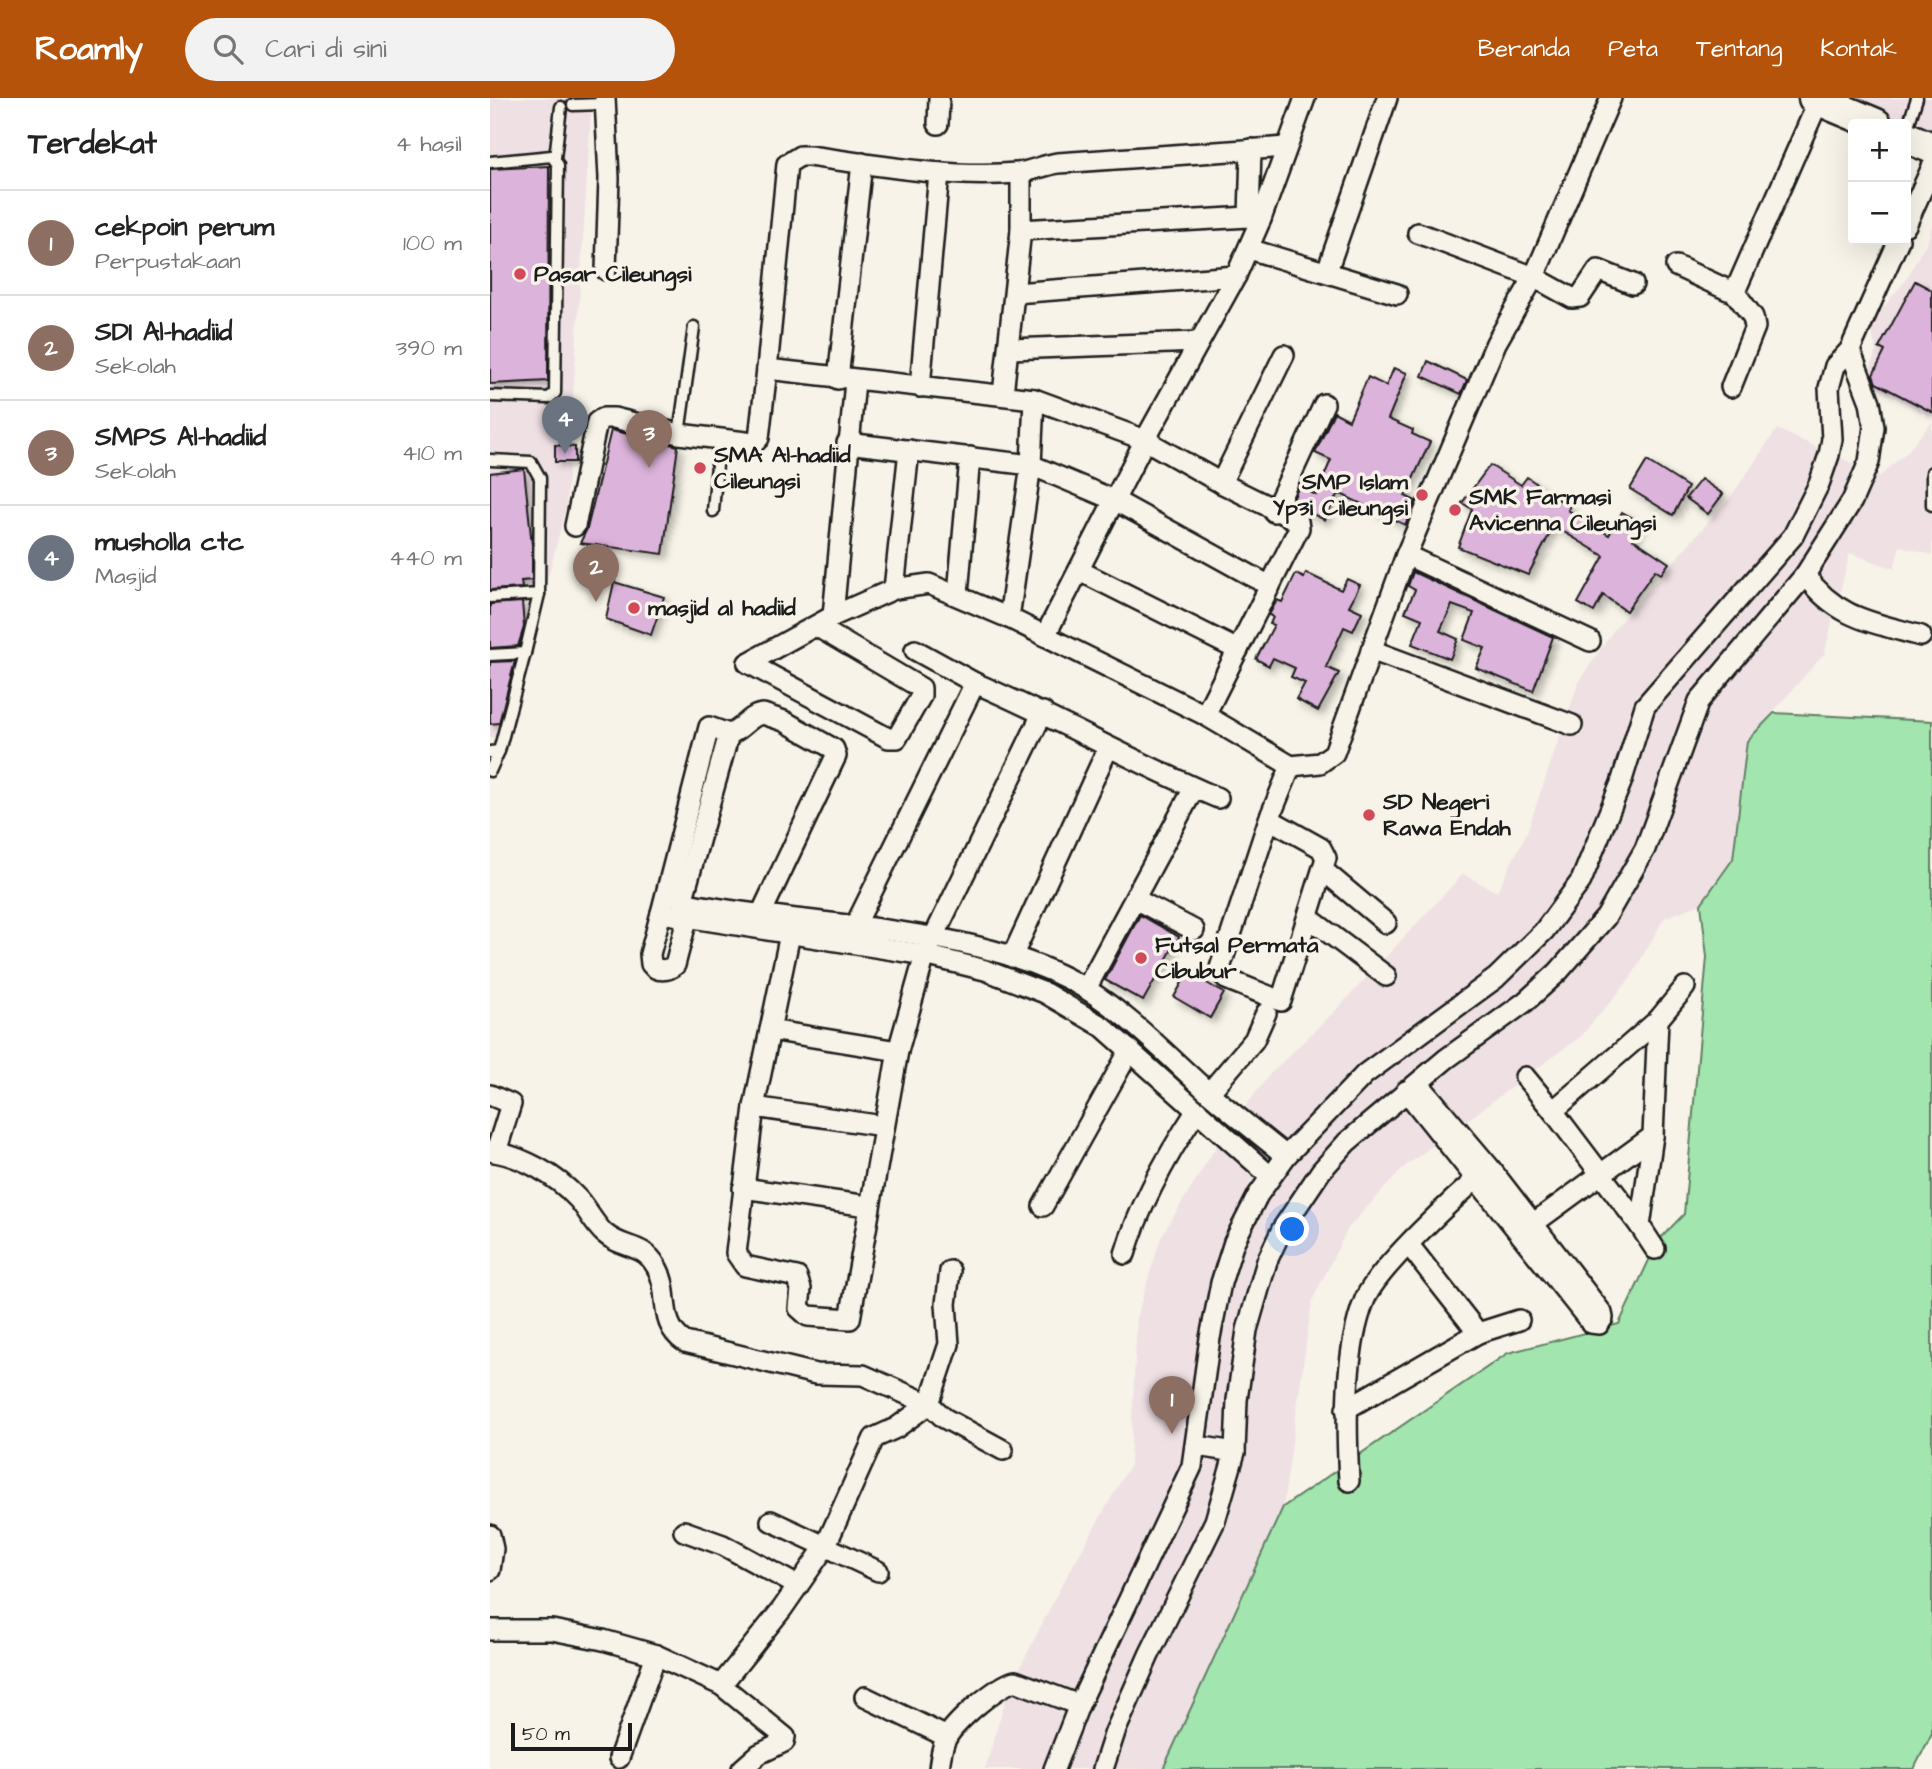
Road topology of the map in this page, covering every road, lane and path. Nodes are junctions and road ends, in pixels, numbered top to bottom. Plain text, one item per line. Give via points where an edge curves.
1 (939, 98) edge
2 (1305, 98) edge
3 (1387, 98) edge
4 (1611, 98) edge
5 (1917, 98) edge
6 (1816, 99) edge
7 (604, 101) edge
8 (573, 105) dead end
9 (561, 107) dead end
10 (1864, 119) edge
11 (1911, 119) edge
12 (938, 124) dead end
13 (1911, 137) edge
14 (1286, 147) junction
15 (1932, 148) edge
16 (1251, 149) junction
17 (555, 158) junction
18 (490, 162) edge
19 (862, 163) junction
20 (1932, 167) edge
21 (939, 173) junction
22 (1021, 173) junction
23 (1911, 214) edge
24 (1255, 218) junction
25 (1021, 230) junction
26 (1418, 233) dead end
27 (1897, 245) edge
28 (1249, 249) junction
29 (1676, 267) dead end
30 (606, 270) dead end
31 (1328, 271) junction
32 (1236, 276) junction
33 (1534, 277) junction
34 (1633, 284) dead end
35 (1733, 290) junction
36 (1014, 293) junction
37 (1397, 294) dead end
38 (694, 327) dead end
39 (1198, 342) junction
40 (1010, 349) junction
41 (1850, 350) junction
42 (1283, 355) dead end
43 (767, 369) junction
44 (846, 380) junction
45 (920, 387) junction
46 (1731, 387) dead end
47 (1003, 394) junction
48 (490, 396) edge
49 (1034, 399) junction
50 (1324, 404) dead end
51 (679, 434) junction
52 (1145, 440) junction
53 (719, 441) junction
54 (847, 443) junction
55 (909, 450) junction
56 (970, 457) junction
57 (490, 460) edge
58 (1031, 465) junction
59 (1932, 472) edge
60 (1221, 483) junction
61 (1114, 500) junction
62 (1932, 505) edge
63 (713, 511) dead end
64 (1274, 512) junction
65 (575, 526) dead end
66 (1406, 555) junction
67 (1080, 571) junction
68 (1805, 575) junction
69 (1270, 586) junction
70 (894, 589) junction
71 (539, 594) junction
72 (958, 594) junction
73 (490, 597) edge
74 (1009, 618) junction
75 (824, 621) junction
76 (1045, 636) junction
77 (1922, 636) dead end
78 (1590, 641) dead end
79 (915, 650) dead end
80 (1238, 650) junction
81 (1371, 650) junction
82 (525, 653) junction
83 (490, 655) edge
84 (975, 683) junction
85 (1042, 712) junction
86 (1205, 715) junction
87 (1572, 725) dead end
88 (729, 734) junction
89 (1108, 748) junction
90 (495, 751) edge
91 (1291, 766) junction
92 (490, 771) edge
93 (1195, 788) junction
94 (1218, 797) dead end
95 (1269, 819) junction
96 (1324, 871) junction
97 (1135, 898) junction
98 (675, 910) junction
99 (761, 914) junction
100 (1309, 918) junction
101 (1386, 923) dead end
102 (853, 928) junction
103 (1195, 930) dead end
104 (790, 934) junction
105 (929, 946) junction
106 (1012, 957) junction
107 (1386, 976) dead end
108 (1685, 987) dead end
109 (1086, 989) junction
110 (1266, 1013) dead end
111 (1657, 1020) junction
112 (770, 1030) junction
113 (1130, 1050) junction
114 (898, 1051) junction
115 (1525, 1077) dead end
116 (1412, 1087) junction
117 (1209, 1093) junction
118 (490, 1096) edge
119 (754, 1107) junction
120 (1197, 1110) junction
121 (1553, 1111) junction
122 (883, 1126) junction
123 (1653, 1136) junction
124 (493, 1151) edge
125 (1286, 1156) junction
126 (1484, 1173) junction
127 (1601, 1174) junction
128 (1270, 1176) junction
129 (743, 1188) junction
130 (868, 1206) junction
131 (1043, 1206) dead end
132 (1640, 1226) junction
133 (1527, 1229) junction
134 (1409, 1245) junction
135 (1655, 1250) dead end
136 (1125, 1254) dead end
137 (950, 1271) dead end
138 (1519, 1320) dead end
139 (1478, 1333) junction
140 (929, 1404) junction
141 (1346, 1409) junction
142 (1217, 1449) junction
143 (1003, 1450) dead end
144 (1349, 1480) dead end
145 (771, 1521) dead end
146 (684, 1531) dead end
147 (490, 1535) edge
148 (825, 1547) junction
149 (490, 1570) edge
150 (877, 1571) dead end
151 (797, 1586) junction
152 (490, 1630) edge
153 (656, 1654) junction
154 (720, 1685) junction
155 (865, 1697) dead end
156 (1079, 1705) junction
157 (947, 1737) junction
158 (619, 1758) dead end
159 (742, 1769) edge
160 (939, 1769) edge
161 (1054, 1769) edge
162 (1103, 1769) edge

1 - 12 street
2 - 14 street
3 - 31 street
4 - 33 street
5 - 11 lane
6 - 10 main road
6 - 35 street
7 - 8 lane
7 - 30 street via 609,178
9 - 17 lane
13 - 15 main road
14 - 16 street
14 - 24 street
16 - 22 street via 1038,165
16 - 24 street
17 - 18 lane
17 - 48 lane via 555,393 549,398
19 - 21 street
19 - 43 street via 800,156 787,164
19 - 44 street
20 - 23 street
21 - 22 street
21 - 45 street
22 - 25 street
24 - 25 street
24 - 28 street
25 - 36 street
26 - 33 street
27 - 41 street
28 - 31 street
28 - 32 street
29 - 35 street
31 - 37 street
32 - 36 street
32 - 39 street
33 - 34 street via 1576,298 1598,270
33 - 66 street via 1496,343
35 - 46 street via 1754,317 1755,327
36 - 40 street
38 - 51 lane
39 - 40 street
39 - 52 street
40 - 47 street
41 - 68 street via 1870,402 1874,427 1869,462 1852,502
41 - 125 street via 1835,366 1829,388 1829,455 1793,536 1645,706 1621,783 1581,881 1544,931 1496,978 1365,1074
42 - 60 street
43 - 44 street
43 - 53 street via 757,442
44 - 45 street
44 - 54 street
45 - 47 street
47 - 49 street
49 - 52 street
49 - 58 street
50 - 64 street
51 - 53 street
51 - 65 street via 614,418 597,422
52 - 60 street
52 - 61 street
53 - 63 lane
54 - 55 street
54 - 75 street
55 - 56 street
55 - 70 street
56 - 58 street
56 - 72 street
57 - 71 lane via 531,462 540,473
58 - 61 street
58 - 74 street
59 - 62 lane
60 - 64 street
61 - 67 street
61 - 69 street
64 - 69 street via 1300,526
66 - 78 street
66 - 81 street
67 - 76 street
67 - 80 street
68 - 77 street via 1819,594 1852,617
68 - 116 street via 1699,701 1645,849 1605,917 1525,1002
69 - 80 street
70 - 72 street via 929,584
70 - 75 street
71 - 73 lane
71 - 82 lane
72 - 74 street
74 - 76 street
75 - 75 street via 748,663 888,738 897,738 921,688
76 - 86 street
79 - 84 street
80 - 86 street
81 - 87 street
81 - 91 street via 1334,753 1320,763
82 - 83 lane
82 - 90 lane
84 - 85 street
84 - 102 street
85 - 89 street
85 - 105 street
86 - 91 street
88 - 98 street
88 - 98 street via 709,727
88 - 99 street via 763,714 813,736 836,752 836,761
89 - 93 street
89 - 106 street
90 - 92 lane
91 - 95 street
93 - 94 street
93 - 97 street
95 - 96 street via 1321,848 1326,858
95 - 100 street via 1225,944 1222,974 1281,1001
96 - 100 street
96 - 101 street
97 - 103 street
97 - 109 street
98 - 99 street
98 - 104 street
99 - 102 street
100 - 107 street
102 - 105 street
104 - 105 street
104 - 112 street
105 - 106 street
105 - 113 street via 1045,993 1103,1027
105 - 114 street
106 - 109 street
108 - 111 street
109 - 117 street
110 - 117 street via 1254,1040
111 - 121 street
111 - 123 street
112 - 114 street
112 - 119 street
113 - 120 street
113 - 131 street
114 - 122 street
115 - 121 street
116 - 126 street
116 - 142 street via 1374,1116 1321,1171 1277,1240 1258,1288
117 - 125 street
118 - 124 street via 511,1104
119 - 122 street
119 - 129 street
120 - 128 street
120 - 136 street via 1176,1141 1136,1221
121 - 127 street
122 - 130 street
123 - 127 street
123 - 132 street
124 - 140 street via 537,1167 576,1197 603,1232 647,1252 659,1269 668,1325 685,1342 816,1374 863,1375
125 - 128 street
126 - 133 street
126 - 134 street
127 - 132 street
127 - 133 street
128 - 142 street via 1234,1242 1210,1338
129 - 130 street
129 - 130 street via 736,1239 739,1260 745,1266 797,1278 799,1308 808,1316 849,1319
132 - 135 street
133 - 133 street via 1602,1313 1599,1324 1591,1323
134 - 139 street
134 - 141 street via 1365,1299
137 - 140 street via 946,1304 950,1344
138 - 139 street
139 - 141 street
140 - 143 street via 944,1418
140 - 148 street via 874,1438
141 - 144 street
142 - 156 street via 1192,1466
142 - 162 street via 1215,1521 1149,1654
145 - 148 street
146 - 151 street via 723,1545
147 - 149 street
148 - 150 street
148 - 151 street
151 - 154 street
152 - 153 street via 552,1630
153 - 154 street
153 - 158 street
154 - 159 street via 785,1737
155 - 157 street
156 - 157 street via 1012,1681 996,1689
156 - 161 street
157 - 160 street

